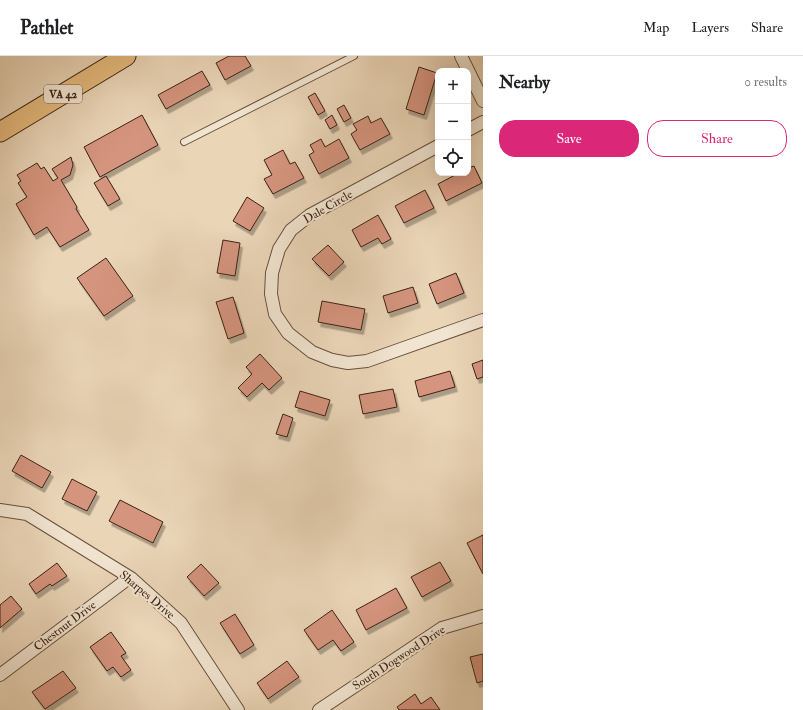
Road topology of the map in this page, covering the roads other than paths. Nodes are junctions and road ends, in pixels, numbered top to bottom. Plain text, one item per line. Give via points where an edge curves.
1 (126, 56) edge
2 (354, 56) edge
3 (461, 56) edge
4 (483, 101) edge
5 (483, 122) edge
6 (471, 128) edge
7 (0, 132) edge
8 (184, 142) dead end
9 (435, 148) edge
10 (483, 320) edge
11 (0, 510) edge
12 (131, 578) junction
13 (483, 616) edge
14 (0, 675) edge
15 (238, 710) edge
16 (319, 710) edge

1 - 7 main road, VA 42
2 - 8 lane
3 - 4 street
5 - 6 street
9 - 10 street, Dale Circle via 310,215 291,230 278,249 272,273 271,294 275,314 288,333 312,352 348,363 367,360
11 - 12 street, Sharpes Drive via 27,514
12 - 14 street, Chestnut Drive
12 - 15 street, Sharpes Drive via 181,623
13 - 16 street, South Dogwood Drive via 442,628

